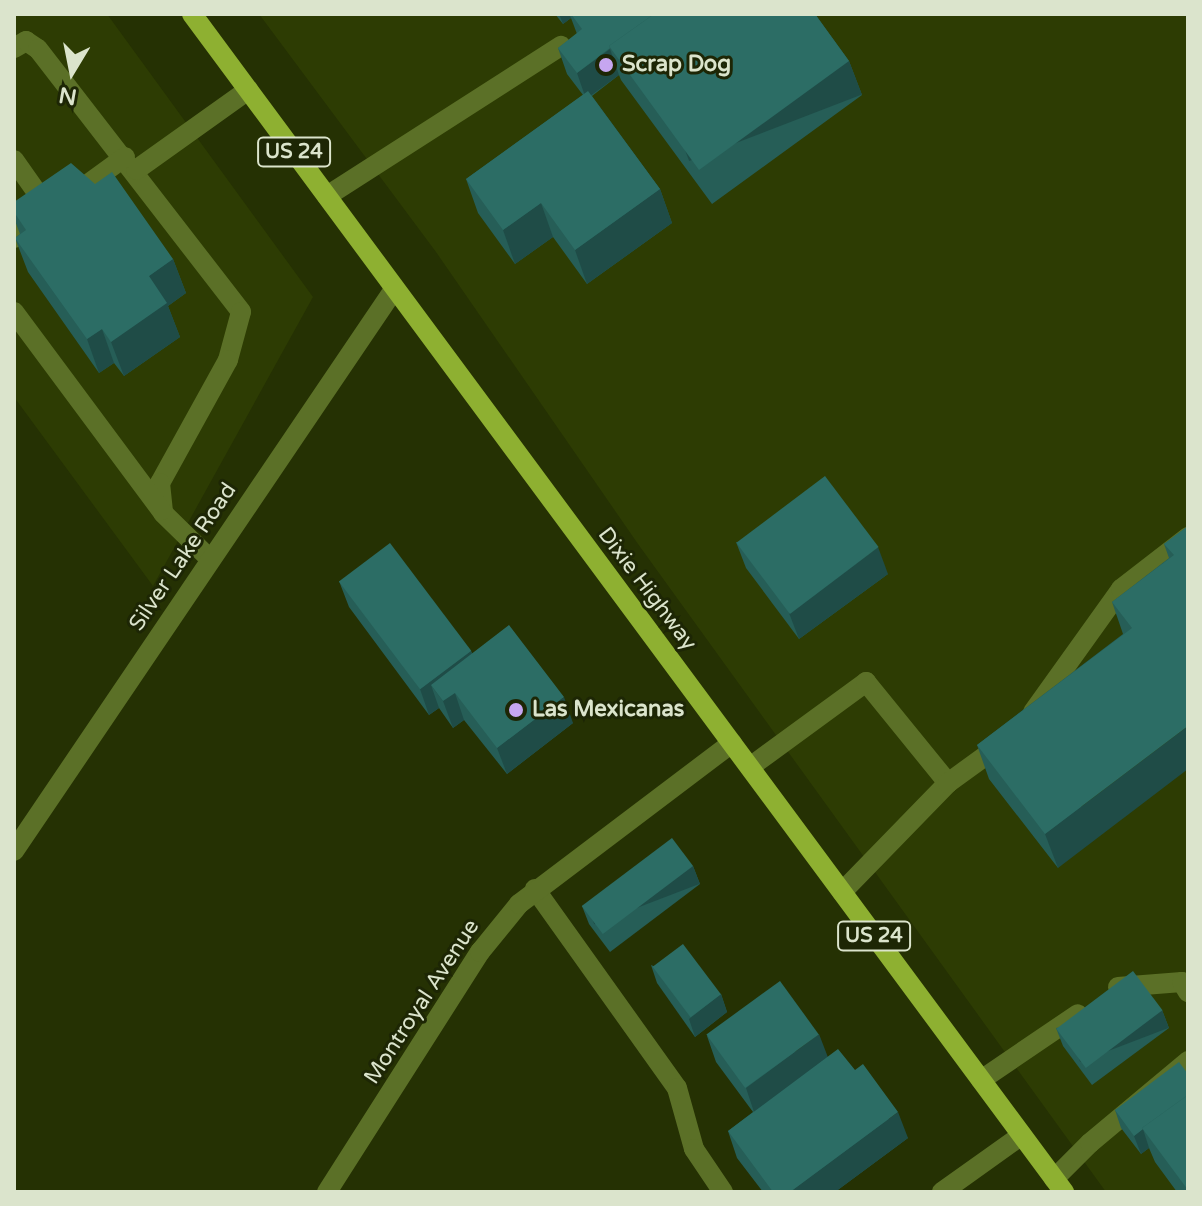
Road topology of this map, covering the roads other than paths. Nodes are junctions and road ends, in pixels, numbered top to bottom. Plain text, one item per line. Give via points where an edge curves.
1 (192, 14) edge
2 (561, 46) edge
3 (14, 48) edge
4 (248, 90) junction
5 (14, 160) edge
6 (130, 163) junction
7 (327, 196) junction
8 (50, 211) junction
9 (14, 238) edge
10 (393, 291) junction
11 (14, 312) edge
12 (163, 513) junction
13 (1188, 537) edge
14 (210, 559) junction
15 (732, 743) junction
16 (750, 767) junction
17 (948, 783) junction
18 (14, 851) edge
19 (535, 889) junction
20 (842, 892) junction
21 (1188, 992) edge
22 (1188, 1061) edge
23 (981, 1080) junction
24 (1022, 1135) junction
25 (1059, 1186) edge
26 (327, 1192) edge
27 (723, 1192) edge
28 (942, 1192) edge

1 - 4 main road, Dixie Highway / US 24
2 - 7 street
3 - 6 street via 26,41 38,49
4 - 6 street
4 - 7 main road, Dixie Highway / US 24
5 - 8 street
6 - 8 street
6 - 12 street via 241,312 228,360 160,483
7 - 10 main road, Dixie Highway / US 24
8 - 9 street
10 - 14 street, Silver Lake Road
10 - 15 main road, Dixie Highway / US 24
11 - 12 street
12 - 14 street
13 - 17 street via 1121,589 1019,732
14 - 18 street, Silver Lake Road
15 - 16 main road, Dixie Highway / US 24
15 - 19 street, Montroyal Avenue
16 - 17 street via 866,682
16 - 20 main road, Dixie Highway / US 24
17 - 20 street
19 - 26 street, Montroyal Avenue via 480,952
19 - 27 street via 677,1088 694,1149
20 - 23 main road, Dixie Highway / US 24
21 - 23 street via 1182,982 1121,985
22 - 25 street via 1090,1143
23 - 24 main road, Dixie Highway / US 24
24 - 25 main road, Dixie Highway / US 24
24 - 28 street

